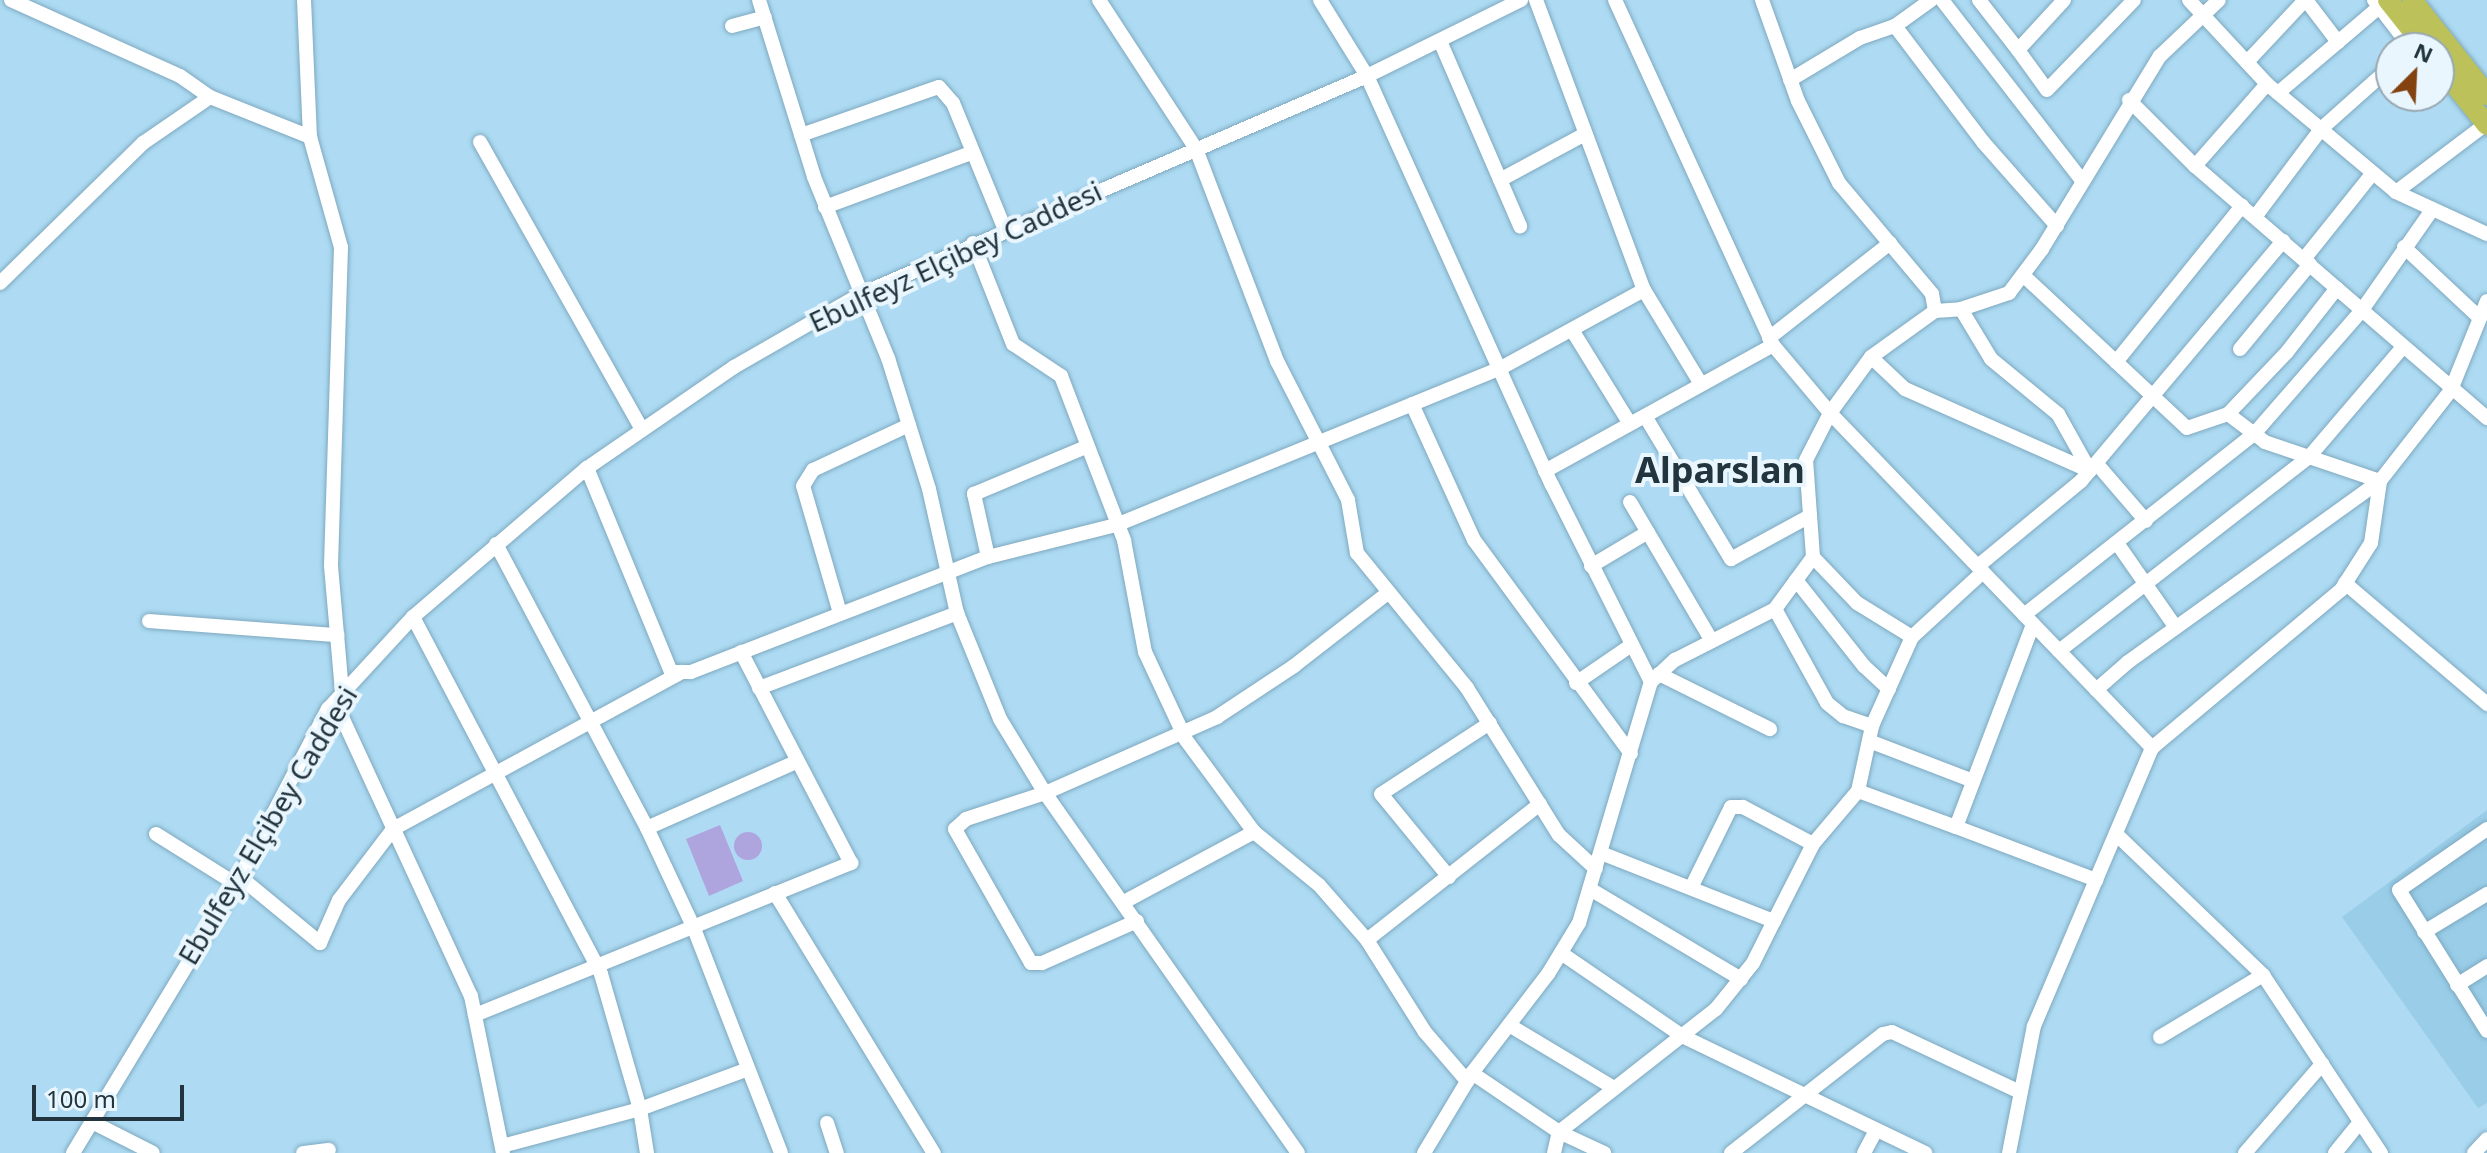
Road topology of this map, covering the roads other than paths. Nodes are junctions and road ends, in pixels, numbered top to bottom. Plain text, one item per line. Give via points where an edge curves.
1 (11, 0) edge
2 (304, 0) edge
3 (759, 0) edge
4 (1099, 0) edge
5 (1320, 0) edge
6 (1521, 0) edge
7 (1536, 0) edge
8 (1615, 0) edge
9 (1762, 0) edge
10 (1931, 0) edge
11 (1942, 0) edge
12 (1979, 0) edge
13 (2064, 0) edge
14 (2134, 0) edge
15 (2189, 0) edge
16 (2219, 0) edge
17 (2306, 0) edge
18 (2420, 1) edge
19 (2380, 2) edge
20 (2203, 15) junction
21 (765, 17) junction
22 (732, 26) dead end
23 (1895, 26) junction
24 (2400, 32) edge
25 (2410, 32) edge
26 (1440, 41) junction
27 (2338, 42) junction
28 (2018, 50) junction
29 (2247, 62) junction
30 (1367, 76) junction
31 (2455, 79) edge
32 (1790, 80) junction
33 (2375, 81) edge
34 (2455, 84) edge
35 (2273, 88) junction
36 (210, 97) junction
37 (2478, 99) edge
38 (2129, 100) junction
39 (2486, 125) edge
40 (2321, 129) junction
41 (1585, 134) junction
42 (801, 135) junction
43 (310, 137) junction
44 (480, 142) dead end
45 (1196, 149) junction
46 (971, 153) junction
47 (2195, 166) junction
48 (2373, 173) junction
49 (1500, 180) junction
50 (2083, 182) junction
51 (2396, 192) junction
52 (2242, 206) junction
53 (825, 207) junction
54 (2432, 210) junction
55 (2255, 217) junction
56 (1520, 226) dead end
57 (2057, 226) junction
58 (1005, 230) junction
59 (2487, 234) edge
60 (2283, 241) junction
61 (973, 243) junction
62 (1890, 243) junction
63 (2404, 247) junction
64 (2307, 262) junction
65 (2023, 275) junction
66 (0, 283) edge
67 (2337, 288) junction
68 (1644, 290) junction
69 (859, 295) junction
70 (2487, 301) edge
71 (1961, 309) junction
72 (2362, 310) junction
73 (1935, 311) junction
74 (2480, 318) junction
75 (1572, 330) junction
76 (1771, 342) junction
77 (2403, 347) junction
78 (2240, 349) dead end
79 (1871, 357) junction
80 (2116, 362) junction
81 (1499, 369) junction
82 (1701, 384) junction
83 (2451, 390) junction
84 (2155, 398) junction
85 (1412, 404) junction
86 (1830, 413) junction
87 (2228, 414) junction
88 (1645, 416) junction
89 (2487, 418) edge
90 (1630, 424) junction
91 (909, 425) junction
92 (642, 429) junction
93 (2254, 434) junction
94 (1318, 442) junction
95 (1086, 447) junction
96 (2309, 457) junction
97 (587, 468) junction
98 (2093, 468) junction
99 (1545, 471) junction
100 (2380, 481) junction
101 (1630, 502) dead end
102 (1810, 516) junction
103 (2146, 521) junction
104 (1116, 525) junction
105 (1648, 532) junction
106 (2117, 543) junction
107 (496, 544) junction
108 (988, 557) junction
109 (1813, 557) junction
110 (1591, 566) junction
111 (947, 569) junction
112 (1980, 569) junction
113 (1796, 580) junction
114 (2345, 583) junction
115 (2146, 587) junction
116 (1389, 592) junction
117 (1775, 609) junction
118 (840, 613) junction
119 (957, 613) junction
120 (413, 617) junction
121 (2028, 619) junction
122 (149, 621) dead end
123 (2176, 628) junction
124 (337, 635) junction
125 (1912, 637) junction
126 (1712, 641) junction
127 (1630, 646) junction
128 (2059, 651) junction
129 (741, 652) junction
130 (682, 672) junction
131 (1655, 678) junction
132 (1576, 683) junction
133 (759, 688) junction
134 (1889, 689) junction
135 (2096, 690) junction
136 (339, 697) junction
137 (2487, 704) edge
138 (591, 722) junction
139 (1490, 723) junction
140 (1770, 729) dead end
141 (1183, 733) junction
142 (1870, 734) junction
143 (2152, 748) junction
144 (1631, 754) junction
145 (794, 763) junction
146 (500, 773) junction
147 (1973, 781) junction
148 (1858, 791) junction
149 (1045, 793) junction
150 (1540, 804) junction
151 (1956, 827) junction
152 (647, 828) junction
153 (393, 829) junction
154 (2487, 829) edge
155 (1254, 832) junction
156 (156, 834) dead end
157 (2116, 834) junction
158 (1813, 844) junction
159 (1601, 853) junction
160 (1596, 869) junction
161 (1449, 877) junction
162 (237, 880) junction
163 (2096, 880) junction
164 (1691, 888) junction
165 (1590, 889) junction
166 (775, 893) junction
167 (2487, 894) edge
168 (1124, 902) junction
169 (1137, 921) junction
170 (1774, 921) junction
171 (693, 926) junction
172 (2424, 932) junction
173 (1367, 940) junction
174 (1561, 953) junction
175 (596, 964) junction
176 (2487, 966) edge
177 (2263, 975) junction
178 (1741, 979) junction
179 (2457, 985) junction
180 (475, 1015) junction
181 (1509, 1025) junction
182 (2487, 1031) edge
183 (1682, 1036) junction
184 (2160, 1037) dead end
185 (2322, 1064) junction
186 (748, 1069) junction
187 (1469, 1077) junction
188 (1612, 1087) junction
189 (2020, 1092) junction
190 (1803, 1096) junction
191 (640, 1109) junction
192 (92, 1122) junction
193 (2360, 1122) junction
194 (827, 1123) dead end
195 (1876, 1130) junction
196 (1559, 1132) junction
197 (502, 1149) edge
198 (329, 1150) dead end
199 (73, 1153) edge
200 (153, 1153) edge
201 (303, 1153) edge
202 (647, 1153) edge
203 (781, 1153) edge
204 (837, 1153) edge
205 (934, 1153) edge
206 (1298, 1153) edge
207 (1424, 1153) edge
208 (1554, 1153) edge
209 (1604, 1153) edge
210 (1731, 1153) edge
211 (1864, 1153) edge
212 (1925, 1153) edge
213 (2009, 1153) edge
214 (2245, 1153) edge
215 (2335, 1153) edge
216 (2381, 1153) edge

1 - 36 street via 180,76
2 - 43 street
3 - 21 street
4 - 45 street
5 - 30 street
6 - 26 street, Ebulfeyz Elçibey Caddesi
7 - 41 street
8 - 76 street
9 - 32 street
10 - 23 street
11 - 50 street
12 - 28 street
13 - 28 street
14 - 28 street via 2047,90
15 - 20 street
16 - 20 street
17 - 27 street
17 - 29 street
18 - 37 highway via 2463,65
19 - 24 street
19 - 25 highway
19 - 27 street
20 - 29 street
20 - 38 street via 2160,56
21 - 22 street
21 - 42 street
23 - 32 street via 1860,38
23 - 57 street via 1983,142
26 - 30 street, Ebulfeyz Elçibey Caddesi
26 - 49 street
27 - 35 street
29 - 35 street
30 - 45 street, Ebulfeyz Elçibey Caddesi
30 - 81 street
31 - 37 highway
32 - 62 street via 1839,183
33 - 40 street
34 - 37 street
35 - 40 street
35 - 47 street
36 - 43 street
36 - 66 street via 143,143
37 - 39 highway
38 - 47 street
38 - 50 street
39 - 51 street
40 - 48 street
40 - 55 street
41 - 49 street
41 - 68 street
42 - 46 street via 939,87 953,103
42 - 53 street
43 - 124 street via 341,247 331,566
44 - 92 street
45 - 58 street, Ebulfeyz Elçibey Caddesi
45 - 94 street via 1277,361
46 - 53 street
46 - 58 street
47 - 52 street
48 - 51 street
48 - 64 street
49 - 56 street
50 - 57 street
51 - 54 street
52 - 55 street
52 - 80 street
53 - 69 street
54 - 59 street
54 - 63 street
55 - 60 street
57 - 65 street
58 - 61 street, Ebulfeyz Elçibey Caddesi
60 - 64 street
60 - 84 street
61 - 69 street, Ebulfeyz Elçibey Caddesi
61 - 95 street via 1013,344 1061,376
62 - 73 street via 1932,294
62 - 76 street
63 - 72 street
63 - 74 street
64 - 67 street
64 - 78 street
65 - 71 street via 2009,293
65 - 80 street
67 - 72 street
67 - 87 street via 2287,352
68 - 75 street
68 - 82 street
69 - 91 street via 888,358
69 - 92 street, Ebulfeyz Elçibey Caddesi via 734,367
70 - 74 street
71 - 73 street
71 - 98 street via 1991,359 2058,414
72 - 77 street
72 - 93 street
73 - 79 street
74 - 83 street
75 - 81 street
75 - 90 street
76 - 82 street
76 - 86 street
77 - 83 street
77 - 96 street
79 - 86 street
79 - 98 street via 1905,389
80 - 84 street
81 - 85 street
81 - 99 street
82 - 88 street
83 - 89 street
83 - 100 street
84 - 87 street via 2187,428
84 - 98 street
85 - 94 street
85 - 132 street via 1474,540
86 - 102 street via 1806,460
86 - 112 street
87 - 93 street
88 - 90 street
88 - 102 street via 1731,559
90 - 99 street
91 - 111 street
91 - 118 street via 813,470 803,486
92 - 97 street, Ebulfeyz Elçibey Caddesi
93 - 96 street
93 - 103 street
94 - 104 street
94 - 116 street via 1348,500 1357,553
95 - 104 street
95 - 108 street via 974,494
96 - 100 street
96 - 115 street
97 - 107 street, Ebulfeyz Elçibey Caddesi
97 - 130 street via 671,672
98 - 103 street
98 - 112 street
99 - 110 street
100 - 114 street via 2371,543
100 - 123 street
101 - 105 street
102 - 109 street
103 - 106 street
104 - 108 street
104 - 141 street via 1124,540 1145,652
105 - 110 street
105 - 126 street
106 - 115 street
106 - 121 street
107 - 120 street, Ebulfeyz Elçibey Caddesi
107 - 138 street
108 - 111 street
109 - 113 street
109 - 125 street via 1857,603
110 - 127 street
111 - 118 street
111 - 119 street
112 - 121 street
112 - 125 street
113 - 117 street
113 - 134 street via 1864,666
114 - 137 street
114 - 143 street
115 - 123 street
115 - 128 street
116 - 139 street
116 - 141 street via 1294,666
117 - 126 street
117 - 142 street via 1827,703
118 - 129 street
119 - 133 street
119 - 149 street via 1000,719
120 - 136 street, Ebulfeyz Elçibey Caddesi
120 - 146 street
121 - 128 street
121 - 147 street
122 - 124 street
123 - 135 street
124 - 136 street
125 - 134 street
126 - 131 street
127 - 131 street
127 - 132 street
128 - 135 street
129 - 130 street
129 - 133 street
130 - 138 street
131 - 140 street
131 - 144 street
132 - 144 street
133 - 145 street
134 - 142 street
135 - 143 street
136 - 153 street
136 - 162 street, Ebulfeyz Elçibey Caddesi via 272,808
138 - 146 street
138 - 152 street
139 - 150 street
139 - 161 street via 1381,794
141 - 149 street
141 - 155 street
142 - 147 street
142 - 148 street
143 - 157 street
144 - 159 street
145 - 152 street
145 - 166 street via 851,863
146 - 153 street
146 - 175 street
147 - 151 street
148 - 151 street
148 - 158 street
149 - 168 street
149 - 169 street via 966,819 955,829 1023,957 1042,963
150 - 160 street via 1559,835
150 - 161 street
151 - 163 street
152 - 171 street
153 - 162 street via 339,900 320,943
153 - 180 street via 471,996
154 - 172 street via 2399,890
155 - 168 street
155 - 173 street via 1319,885
156 - 162 street
157 - 163 street
157 - 177 street
158 - 164 street via 1743,807 1731,807
158 - 170 street
159 - 160 street
159 - 164 street
160 - 165 street
161 - 173 street
162 - 192 street, Ebulfeyz Elçibey Caddesi
163 - 189 street via 2034,1026
164 - 170 street
165 - 174 street via 1579,923
165 - 178 street
166 - 171 street
166 - 205 street
167 - 172 street
168 - 169 street
169 - 206 street
170 - 178 street
171 - 175 street
171 - 186 street
172 - 179 street
173 - 187 street via 1425,1032
174 - 181 street
174 - 183 street
175 - 180 street
175 - 191 street
176 - 179 street
177 - 184 street
177 - 185 street
178 - 183 street via 1716,1009
179 - 182 street
180 - 197 street
181 - 187 street
181 - 188 street
183 - 188 street
183 - 190 street
185 - 193 street
185 - 214 street
186 - 191 street
186 - 203 street
187 - 196 street
187 - 207 street
188 - 196 street
189 - 190 street via 1892,1032
189 - 213 street
190 - 195 street
190 - 210 street
191 - 197 street
191 - 202 street
192 - 199 street, Ebulfeyz Elçibey Caddesi
192 - 200 street
193 - 215 street
193 - 216 street
194 - 204 street
195 - 211 street
195 - 212 street
196 - 208 street
196 - 209 street
198 - 201 street

